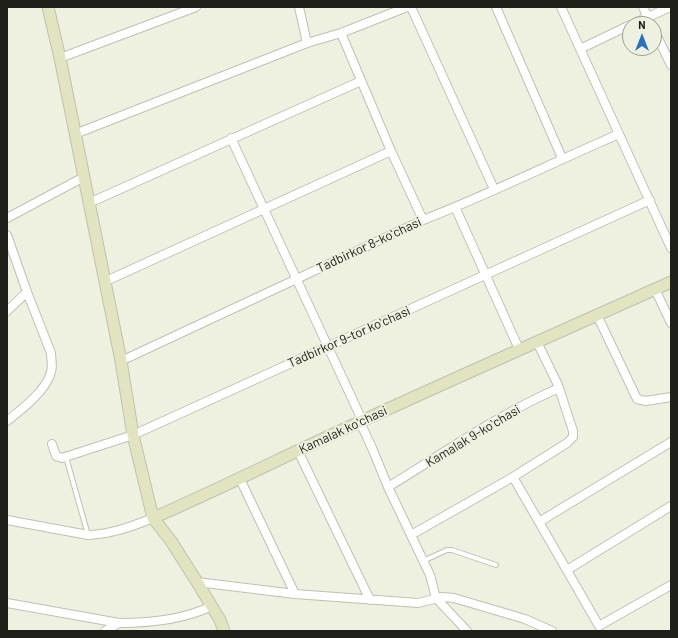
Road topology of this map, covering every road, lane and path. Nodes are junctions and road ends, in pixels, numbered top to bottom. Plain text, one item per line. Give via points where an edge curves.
1 (48, 7) edge
2 (196, 7) edge
3 (299, 7) edge
4 (407, 7) edge
5 (411, 7) edge
6 (496, 7) edge
7 (561, 7) edge
8 (643, 7) edge
9 (670, 7) edge
10 (648, 16) edge
11 (657, 16) edge
12 (622, 30) edge
13 (341, 33) junction
14 (307, 43) junction
15 (662, 46) edge
16 (580, 49) junction
17 (60, 58) junction
18 (671, 65) edge
19 (361, 81) junction
20 (75, 134) junction
21 (619, 134) junction
22 (231, 138) junction
23 (391, 151) junction
24 (562, 158) junction
25 (84, 177) junction
26 (494, 189) junction
27 (650, 200) junction
28 (89, 203) junction
29 (455, 207) junction
30 (264, 210) junction
31 (7, 218) edge
32 (423, 220) junction
33 (7, 235) edge
34 (671, 248) edge
35 (485, 275) junction
36 (296, 279) junction
37 (104, 282) junction
38 (671, 282) edge
39 (655, 290) junction
40 (27, 292) junction
41 (7, 311) edge
42 (597, 315) junction
43 (671, 323) edge
44 (537, 342) junction
45 (328, 346) junction
46 (519, 349) junction
47 (121, 361) junction
48 (559, 388) junction
49 (671, 397) edge
50 (7, 420) edge
51 (361, 421) junction
52 (133, 435) junction
53 (671, 442) edge
54 (52, 444) dead end
55 (298, 451) junction
56 (66, 457) junction
57 (512, 477) junction
58 (240, 479) junction
59 (388, 487) junction
60 (671, 506) edge
61 (152, 518) junction
62 (7, 520) edge
63 (539, 522) junction
64 (88, 535) junction
65 (411, 535) junction
66 (423, 561) junction
67 (496, 565) dead end
68 (567, 570) junction
69 (197, 582) junction
70 (671, 585) edge
71 (295, 594) junction
72 (436, 598) junction
73 (370, 600) junction
74 (7, 603) edge
75 (212, 606) junction
76 (119, 623) junction
77 (597, 628) edge
78 (105, 631) edge
79 (224, 631) edge
80 (467, 631) edge
81 (552, 631) edge

1 - 17 street
2 - 17 street
3 - 14 street
4 - 13 street
5 - 26 street
6 - 24 street
7 - 16 street
8 - 10 street
9 - 11 street
12 - 16 street
13 - 14 street
13 - 19 street
14 - 20 street
15 - 18 street
16 - 21 street
17 - 20 street
19 - 22 street
19 - 23 street
20 - 25 street
21 - 24 street, Tadbirkor 8-koʻchasi
21 - 27 street
22 - 28 street
22 - 30 street
23 - 30 street
23 - 32 street
24 - 26 street, Tadbirkor 8-koʻchasi
25 - 28 street
25 - 31 street
26 - 29 street, Tadbirkor 8-koʻchasi
27 - 34 street
27 - 35 street, Tadbirkor 9-tor koʻchasi
28 - 37 street
29 - 32 street, Tadbirkor 8-koʻchasi
29 - 35 street
30 - 36 street
30 - 37 street
32 - 36 street, Tadbirkor 8-koʻchasi
33 - 40 street
35 - 45 street, Tadbirkor 9-tor koʻchasi
35 - 46 street
36 - 45 street
36 - 47 street, Tadbirkor 8-koʻchasi
37 - 47 street
38 - 39 street, Kamalak koʻchasi
39 - 42 street, Kamalak koʻchasi
39 - 43 street
40 - 41 street
40 - 50 street via 51,353 52,371 42,388
42 - 44 street, Kamalak koʻchasi
42 - 49 street via 637,399 646,401
44 - 46 street, Kamalak koʻchasi
44 - 48 street
45 - 51 street
45 - 52 street, Tadbirkor 9-tor koʻchasi
46 - 51 street, Kamalak koʻchasi
47 - 52 street
48 - 57 street via 573,437
48 - 59 street, Kamalak 9-koʻchasi via 533,399
51 - 55 street, Kamalak koʻchasi
51 - 59 street
52 - 56 street, Tadbirkor 9-tor koʻchasi
52 - 61 street
53 - 63 street
54 - 56 street via 58,458
55 - 58 street, Kamalak koʻchasi
55 - 73 street
56 - 64 lane
57 - 63 street
57 - 65 street
58 - 61 street, Kamalak koʻchasi
58 - 71 street
59 - 65 street
60 - 68 street
61 - 64 street, Kamalak koʻchasi via 115,532
61 - 69 street via 171,541
62 - 64 street, Kamalak koʻchasi
63 - 68 street
65 - 66 street
66 - 67 lane via 452,550
66 - 72 street
68 - 77 street
69 - 71 street
69 - 75 street
70 - 77 street
71 - 73 street
72 - 73 street via 418,603
72 - 80 street
72 - 81 street via 468,601 525,619
74 - 76 street
75 - 76 street via 171,619
75 - 79 street
76 - 78 street

